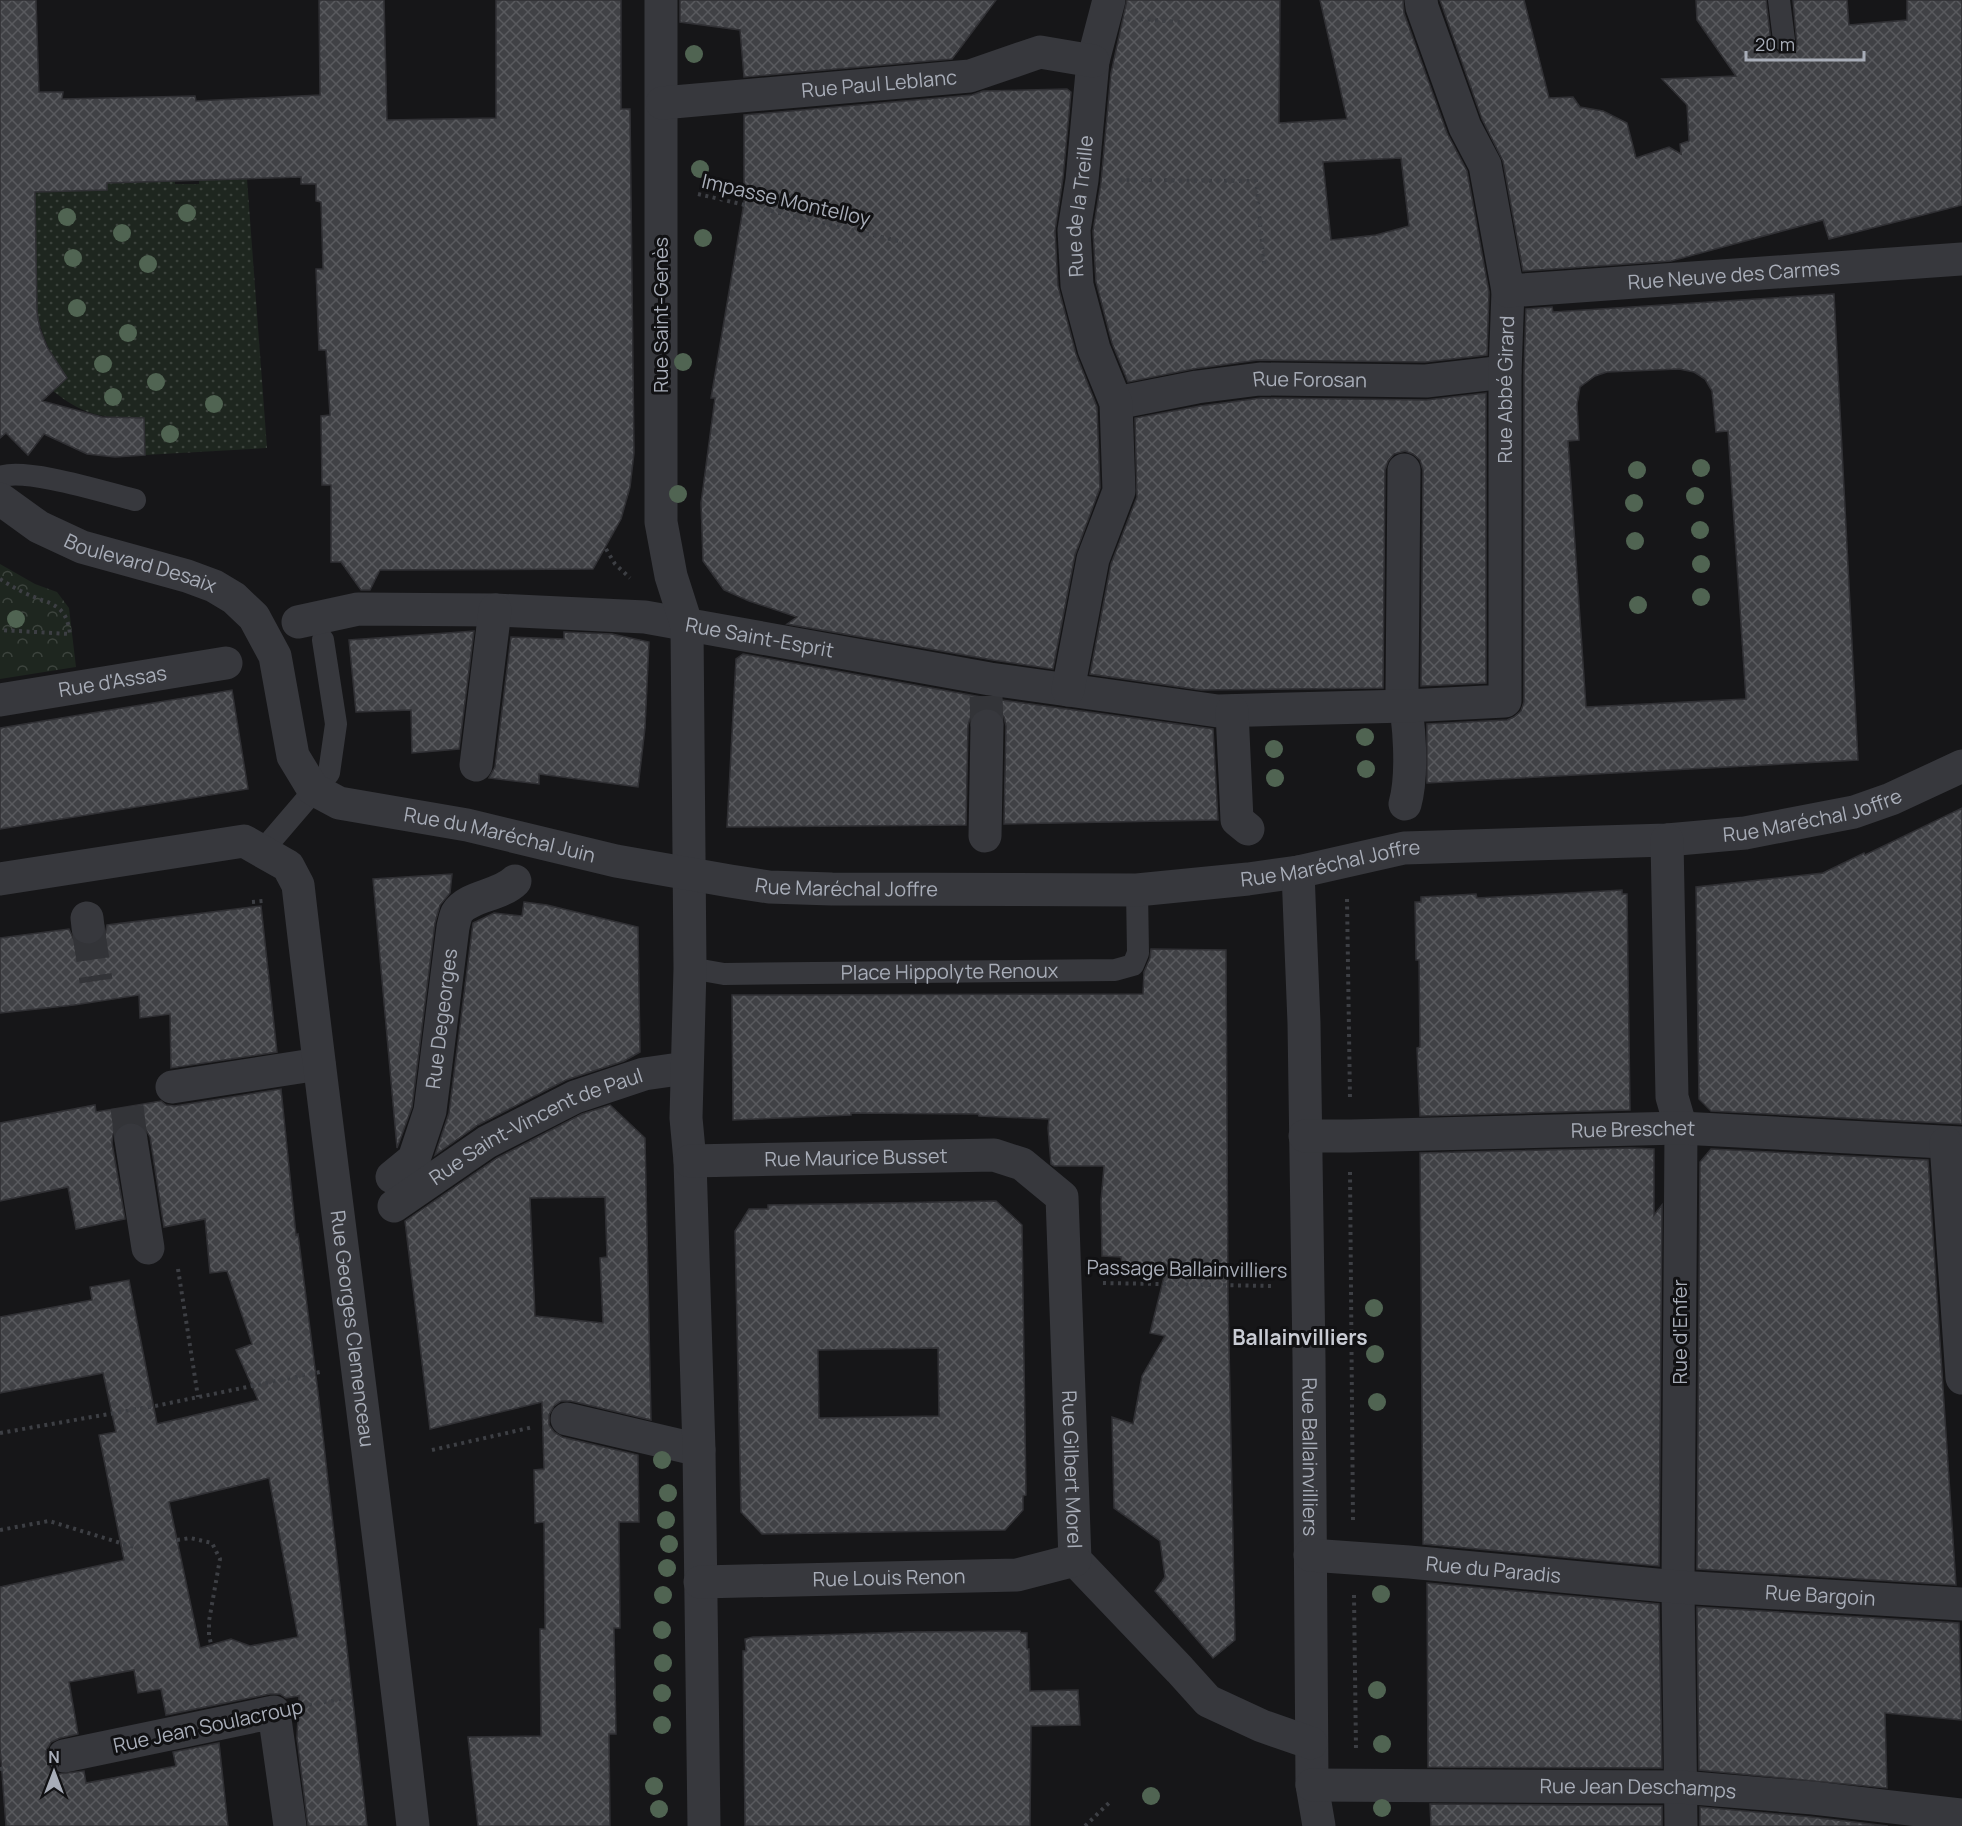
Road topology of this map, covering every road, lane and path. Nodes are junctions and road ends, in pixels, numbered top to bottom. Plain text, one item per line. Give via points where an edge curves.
1 (661, 0) edge
2 (1421, 0) edge
3 (1779, 0) edge
4 (1119, 9) edge
5 (1181, 22) dead end
6 (1784, 40) dead end
7 (1093, 61) junction
8 (662, 103) junction
9 (1082, 180) junction
10 (662, 186) junction
11 (903, 242) dead end
12 (1962, 259) edge
13 (1264, 264) dead end
14 (1508, 291) junction
15 (1505, 372) junction
16 (1116, 403) junction
17 (1404, 470) dead end
18 (0, 477) edge
19 (0, 499) edge
20 (135, 500) dead end
21 (0, 579) edge
22 (495, 610) junction
23 (687, 626) junction
24 (0, 630) edge
25 (311, 631) joint
26 (226, 663) dead end
27 (1068, 690) junction
28 (0, 700) edge
29 (987, 700) junction
30 (1407, 701) junction
31 (1225, 711) junction
32 (476, 765) dead end
33 (1962, 766) edge
34 (313, 789) junction
35 (1405, 804) dead end
36 (1248, 829) dead end
37 (985, 836) dead end
38 (1667, 840) junction
39 (263, 850) junction
40 (1348, 860) junction
41 (1298, 872) junction
42 (689, 875) junction
43 (0, 879) edge
44 (515, 881) dead end
45 (1137, 890) junction
46 (690, 968) junction
47 (319, 1064) junction
48 (686, 1068) junction
49 (172, 1088) dead end
50 (1681, 1128) junction
51 (1305, 1136) junction
52 (1350, 1136) junction
53 (131, 1140) tunnel mouth
54 (1954, 1143) edge
55 (690, 1161) junction
56 (1022, 1164) joint
57 (393, 1192) joint
58 (148, 1248) dead end
59 (178, 1268) dead end
60 (1066, 1282) junction
61 (1308, 1286) junction
62 (316, 1373) dead end
63 (1962, 1378) edge
64 (198, 1397) junction
65 (567, 1419) joint
66 (0, 1433) edge
67 (432, 1450) dead end
68 (699, 1450) junction
69 (0, 1530) edge
70 (177, 1540) dead end
71 (136, 1548) dead end
72 (1310, 1555) junction
73 (1353, 1559) junction
74 (1075, 1560) junction
75 (700, 1582) junction
76 (1678, 1587) junction
77 (1962, 1604) edge
78 (213, 1653) dead end
79 (353, 1697) dead end
80 (274, 1712) junction
81 (1311, 1743) junction
82 (64, 1756) dead end
83 (13, 1767) dead end
84 (0, 1769) edge
85 (1312, 1785) junction
86 (1357, 1786) junction
87 (1681, 1787) junction
88 (1112, 1800) dead end
89 (1962, 1815) edge
90 (290, 1826) edge
91 (413, 1826) edge
92 (704, 1826) edge
93 (1085, 1826) edge
94 (1319, 1826) edge
95 (1681, 1826) edge

1 - 8 street, Rue Saint-Genès
2 - 14 street, Rue Abbé Girard via 1465,127 1485,165
3 - 6 lane
4 - 5 path
4 - 7 street, Rue de la Treille
7 - 8 street, Rue Paul Leblanc via 1040,52 970,76
7 - 9 street, Rue de la Treille
8 - 10 street, Rue Saint-Genès
9 - 13 path via 1256,181
9 - 16 street, Rue de la Treille via 1074,230 1077,285 1094,349
10 - 11 path, Impasse Montelloy
10 - 23 street, Rue Saint-Genès via 661,522 671,576
12 - 14 street, Rue Neuve des Carmes
14 - 15 street, Rue Abbé Girard
15 - 16 street, Rue Forosan via 1426,381 1260,379
15 - 30 street, Rue Abbé Girard via 1504,701
16 - 27 street, Rue de la Treille via 1119,491 1093,559
17 - 30 street
18 - 20 lane via 18,474
19 - 34 street, Boulevard Desaix via 39,527 82,547 213,586 254,616 275,656 293,756
21 - 24 path via 26,594 54,603 68,621 70,634
22 - 23 street, Rue Saint-Esprit via 645,617
22 - 25 street, Rue Saint-Esprit via 358,609
22 - 32 street
23 - 29 street, Rue Saint-Esprit via 837,650
23 - 42 street, Rue Saint-Genès
25 - 34 lane via 336,724 329,773
26 - 28 street, Rue d'Assas
27 - 29 street, Rue Saint-Esprit
27 - 31 street, Rue Saint-Esprit
29 - 37 street
30 - 31 street, Rue Saint-Esprit
30 - 35 street via 1410,788
31 - 36 street via 1237,820
33 - 38 street, Rue Maréchal Joffre via 1854,812 1745,833
34 - 39 lane
34 - 42 street, Rue du Maréchal Juin via 339,803 467,825
38 - 40 street, Rue Maréchal Joffre via 1404,848
38 - 50 street, Rue d'Enfer via 1672,1097
39 - 43 street, Rue Georges Clemenceau via 244,841
39 - 47 street, Rue Georges Clemenceau via 288,866 298,885
40 - 41 street, Rue Maréchal Joffre
40 - 52 path
41 - 45 street, Rue Maréchal Joffre
41 - 51 street, Rue Ballainvilliers
42 - 45 street, Rue Maréchal Joffre via 769,887
42 - 46 street, Rue Saint-Genès
44 - 57 street, Rue Degeorges via 508,888 466,904 457,914 430,1111 414,1159
45 - 46 lane, Place Hippolyte Renoux via 1138,953 1132,965 1115,970 724,974
46 - 48 street, Rue Saint-Genès
47 - 49 street
47 - 91 street, Rue Georges Clemenceau
48 - 55 street, Rue Saint-Genès
48 - 57 street, Rue Saint-Vincent de Paul via 644,1074 575,1097
50 - 52 street, Rue Breschet
50 - 54 street, Rue Breschet
50 - 76 street, Rue d'Enfer
51 - 52 street, Rue Breschet
51 - 61 street, Rue Ballainvilliers
52 - 73 path
53 - 58 street
54 - 63 street
55 - 56 street, Rue Maurice Busset via 994,1155
55 - 68 street, Rue Saint-Genès
56 - 60 street, Rue Gilbert Morel via 1062,1197
59 - 64 path
60 - 61 path, Passage Ballainvilliers
60 - 74 street, Rue Gilbert Morel
61 - 72 street, Rue Ballainvilliers
62 - 64 path
64 - 66 path
65 - 67 path
65 - 68 street
68 - 75 street, Rue Saint-Genès
69 - 71 path via 48,1521
70 - 78 path via 190,1538 212,1543 220,1559 209,1621
72 - 73 street, Rue du Paradis
72 - 81 street, Rue Ballainvilliers
73 - 76 street, Rue du Paradis
73 - 86 path
74 - 75 street, Rue Louis Renon via 1017,1575
74 - 81 street, Rue Gilbert Morel via 1208,1701
75 - 92 street, Rue Saint-Genès
76 - 77 street, Rue Bargoin
76 - 87 street, Rue d'Enfer
79 - 80 path, Rue Jean Soulacroup
80 - 82 street, Rue Jean Soulacroup
80 - 90 street
81 - 85 street, Rue Ballainvilliers
83 - 84 path
85 - 86 street, Rue Jean Deschamps
85 - 94 street, Rue Ballainvilliers
86 - 87 street, Rue Jean Deschamps
87 - 89 street, Rue Jean Deschamps
87 - 95 street, Rue d'Enfer
88 - 93 path

